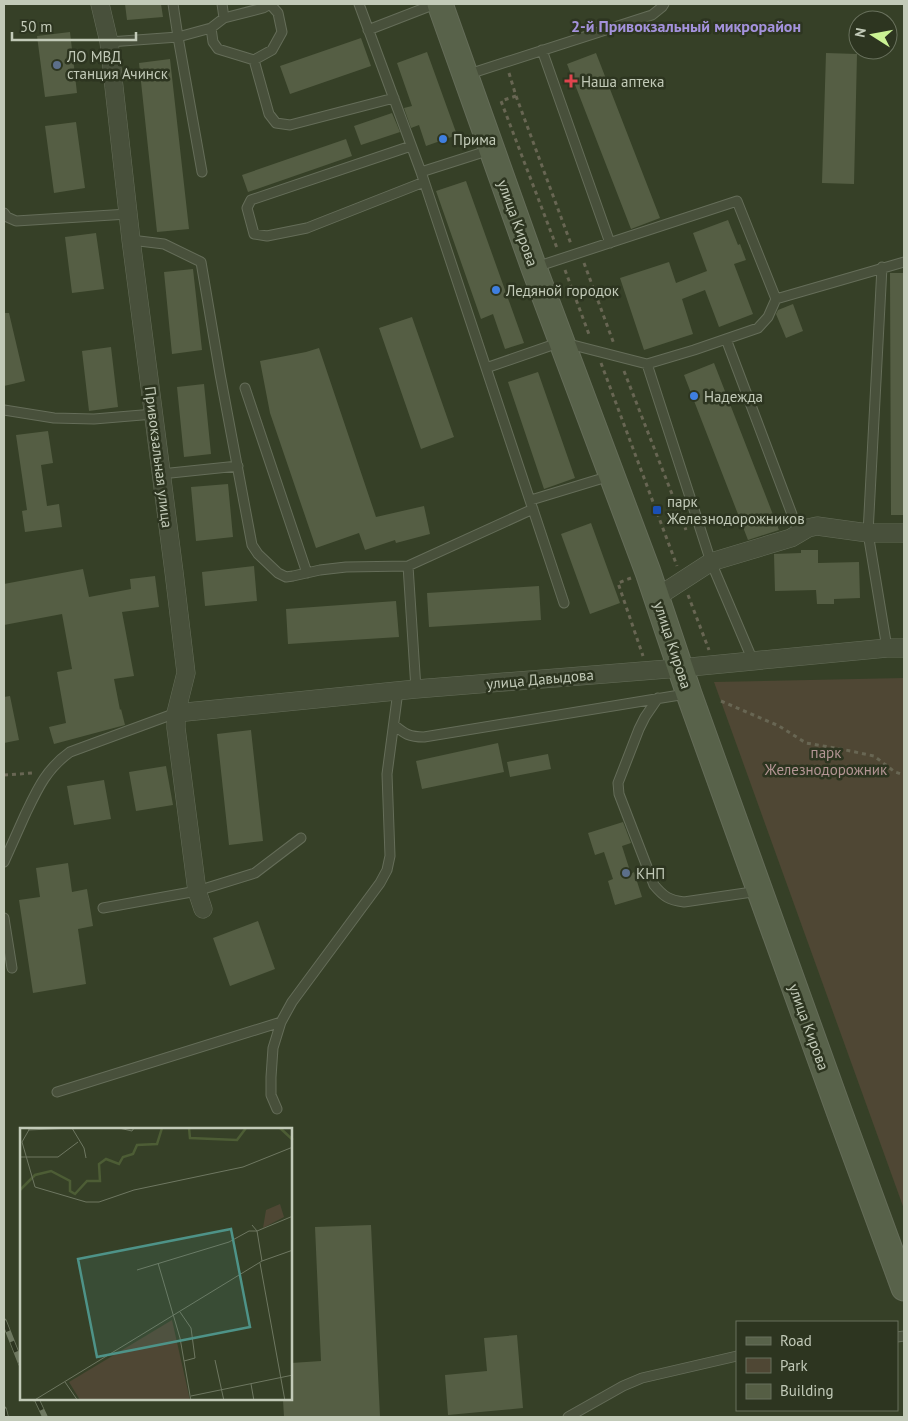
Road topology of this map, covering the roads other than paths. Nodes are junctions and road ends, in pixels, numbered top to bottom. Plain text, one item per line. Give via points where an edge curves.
1 (100, 4) edge
2 (173, 4) edge
3 (222, 4) edge
4 (270, 4) edge
5 (359, 4) edge
6 (435, 4) edge
7 (440, 4) edge
8 (664, 4) edge
9 (224, 18) junction
10 (211, 28) junction
11 (368, 30) junction
12 (178, 37) junction
13 (109, 42) junction
14 (542, 50) junction
15 (254, 60) junction
16 (466, 76) junction
17 (394, 98) junction
18 (412, 146) junction
19 (492, 150) junction
20 (202, 172) dead end
21 (421, 172) junction
22 (424, 182) junction
23 (4, 213) edge
24 (128, 214) junction
25 (131, 240) junction
26 (610, 243) junction
27 (904, 262) edge
28 (882, 267) junction
29 (534, 268) junction
30 (776, 299) junction
31 (726, 339) junction
32 (561, 342) junction
33 (647, 364) junction
34 (486, 368) junction
35 (244, 388) dead end
36 (4, 410) edge
37 (154, 414) junction
38 (238, 466) junction
39 (162, 474) junction
40 (611, 475) junction
41 (532, 505) junction
42 (868, 532) junction
43 (799, 533) junction
44 (904, 533) edge
45 (710, 562) junction
46 (408, 566) junction
47 (307, 573) junction
48 (657, 597) junction
49 (564, 603) dead end
50 (887, 648) junction
51 (904, 648) edge
52 (753, 661) junction
53 (680, 668) junction
54 (416, 689) junction
55 (398, 691) junction
56 (689, 694) junction
57 (658, 698) junction
58 (176, 713) junction
59 (394, 725) junction
60 (302, 838) dead end
61 (4, 862) edge
62 (197, 891) junction
63 (761, 891) junction
64 (103, 908) dead end
65 (203, 910) dead end
66 (4, 918) edge
67 (12, 968) dead end
68 (281, 1022) junction
69 (57, 1092) dead end
70 (277, 1109) dead end
71 (904, 1288) edge
72 (736, 1356) edge
73 (568, 1417) edge

1 - 13 street, Привокзальная улица
2 - 12 lane
3 - 9 lane
4 - 9 lane
4 - 15 lane via 278,13 282,32 272,50
5 - 11 lane
6 - 11 lane
7 - 16 main road, улица Кирова
8 - 14 lane via 652,15
9 - 10 lane
10 - 12 lane
10 - 15 lane via 213,42 218,49
11 - 17 lane
12 - 13 lane
12 - 20 lane
13 - 24 street, Привокзальная улица
14 - 16 lane
14 - 26 lane
15 - 17 lane via 269,114 276,123 290,125
16 - 19 main road, улица Кирова
17 - 18 lane
18 - 21 lane
18 - 22 lane via 251,200 247,208 254,234 267,236 308,228
19 - 21 lane
19 - 29 main road, улица Кирова
21 - 22 lane
22 - 34 lane
23 - 24 lane via 16,221
24 - 25 street, Привокзальная улица
25 - 37 street, Привокзальная улица
25 - 38 lane via 164,244 201,262
26 - 29 lane
26 - 30 lane via 737,201
27 - 28 lane
28 - 30 lane
28 - 42 lane
29 - 32 main road, улица Кирова
30 - 31 lane via 768,317 758,328
31 - 33 lane
31 - 43 lane
32 - 33 lane
32 - 34 lane
32 - 40 main road, улица Кирова
33 - 45 lane
34 - 41 lane
35 - 47 lane
36 - 37 lane via 54,418 94,419
37 - 39 street, Привокзальная улица
38 - 39 lane
38 - 47 lane via 252,545 278,573 286,576
39 - 58 street, Привокзальная улица via 186,673
40 - 41 lane
40 - 48 main road, улица Кирова
41 - 46 lane
41 - 49 lane
42 - 43 street via 817,526
42 - 44 street
42 - 50 lane
43 - 45 street
45 - 48 street
45 - 52 lane
46 - 47 lane via 346,567
46 - 54 lane
48 - 53 main road, улица Кирова
50 - 51 street, улица Давыдова
50 - 52 street, улица Давыдова
52 - 53 street, улица Давыдова
53 - 54 street, улица Давыдова
53 - 56 main road, улица Кирова
54 - 55 street, улица Давыдова
55 - 58 street, улица Давыдова
55 - 59 lane
56 - 57 lane
56 - 63 main road, улица Кирова
57 - 59 lane via 424,737 404,734
57 - 63 lane via 645,717 618,783 619,794 654,885 662,895 684,902
58 - 61 lane via 70,752 59,760 39,787
58 - 62 street, Привокзальная улица
59 - 68 lane via 387,774 390,856 386,870
60 - 62 lane via 255,873
62 - 64 lane
62 - 65 street, Привокзальная улица
63 - 71 main road, улица Кирова
66 - 67 lane
68 - 69 lane
68 - 70 lane via 273,1048 271,1077 271,1095
72 - 73 lane via 642,1378

